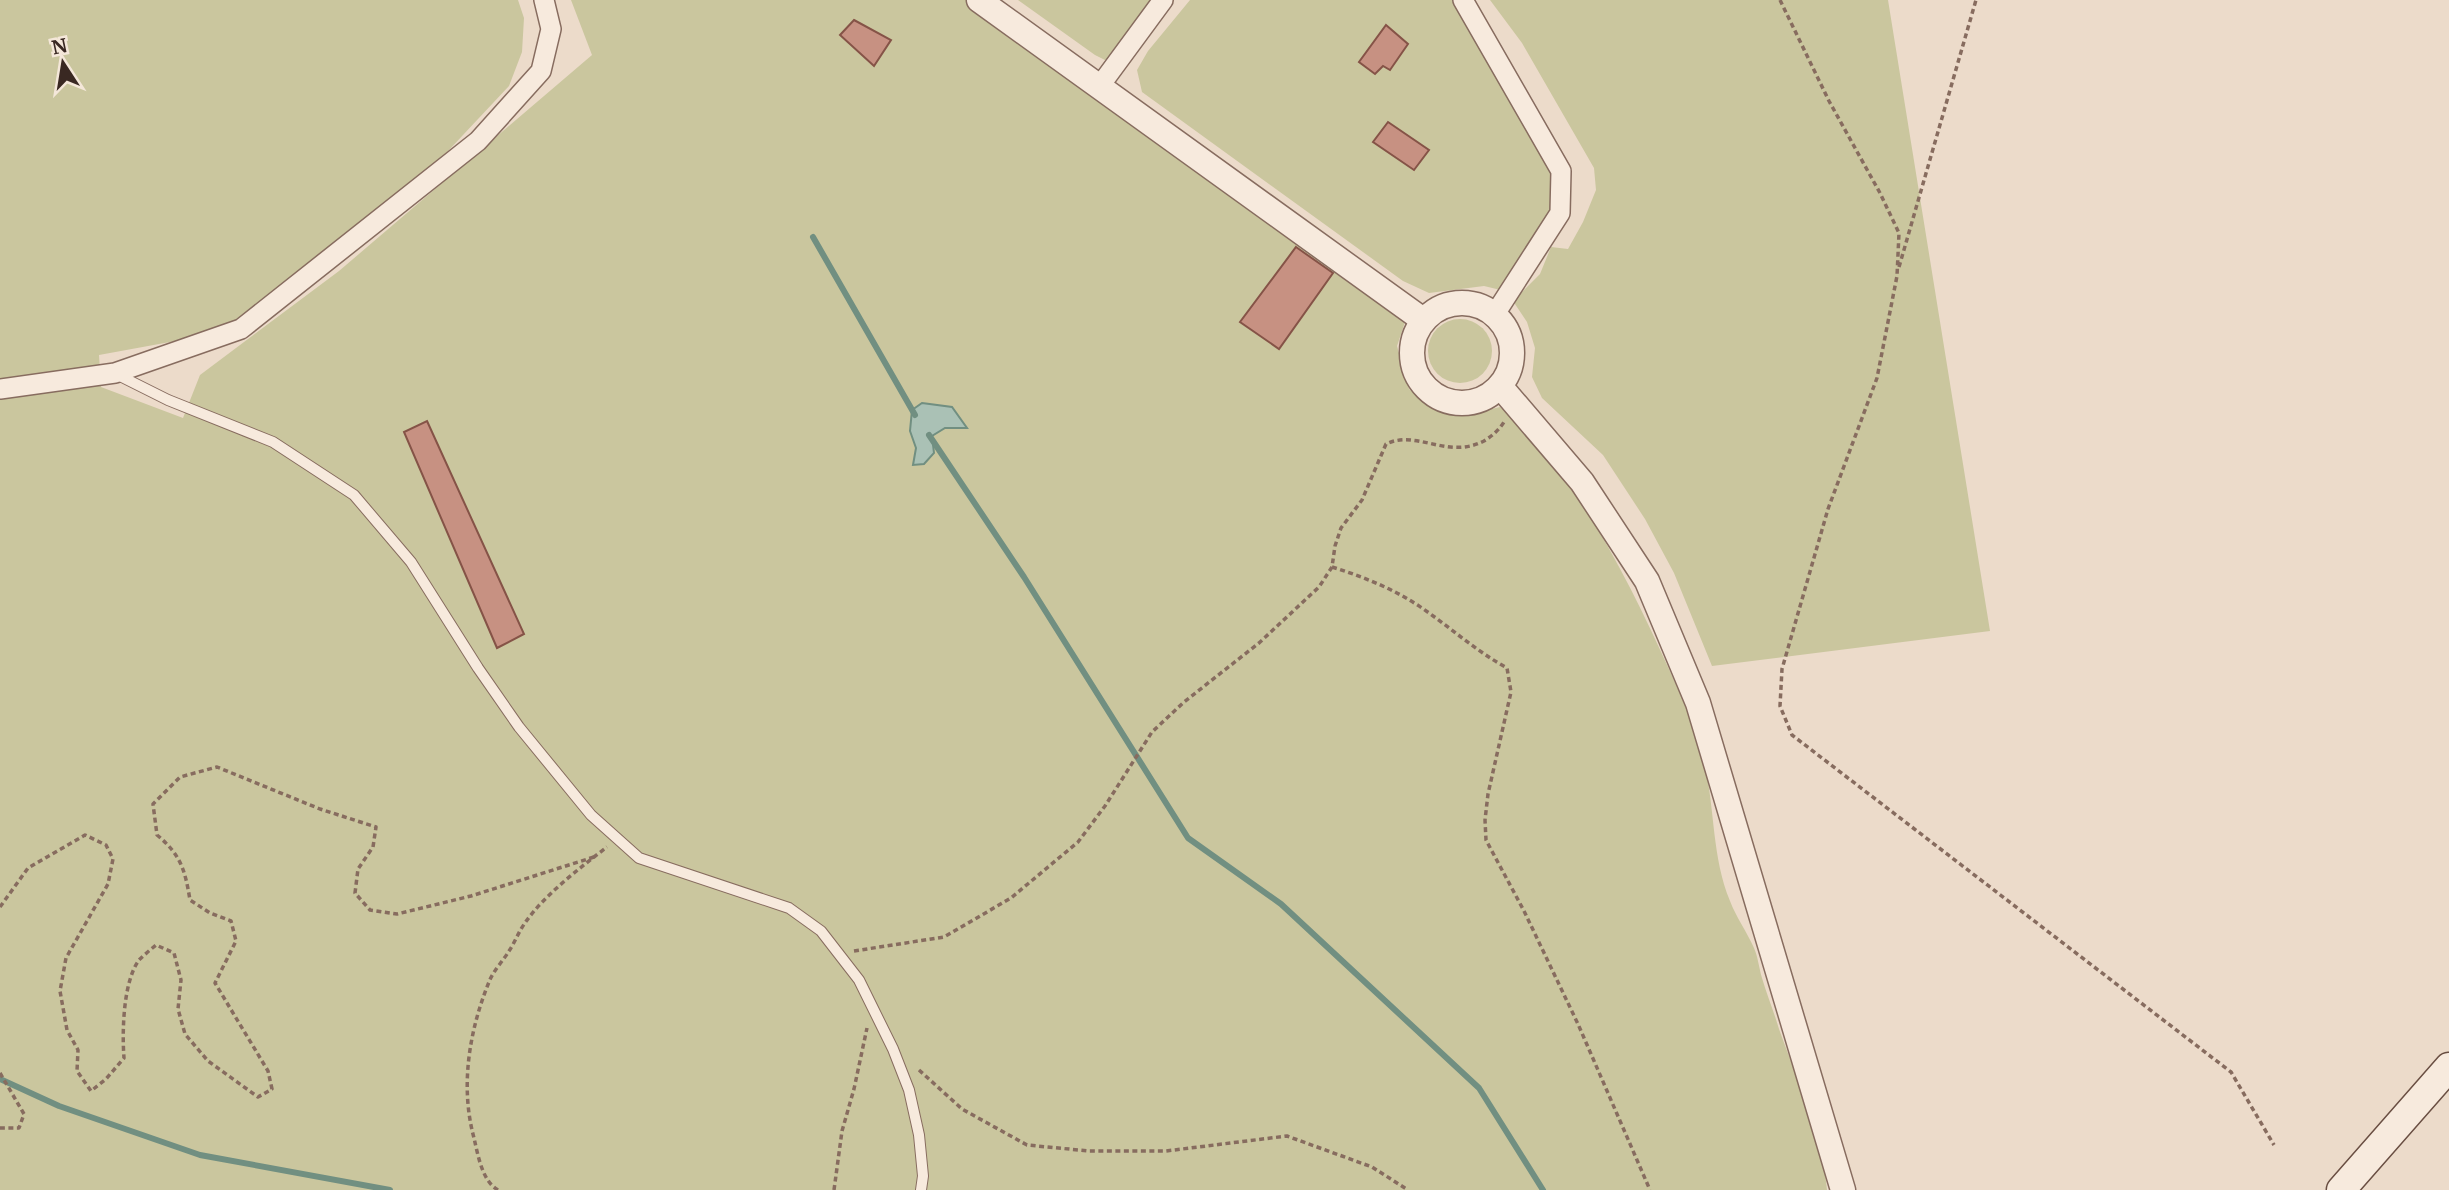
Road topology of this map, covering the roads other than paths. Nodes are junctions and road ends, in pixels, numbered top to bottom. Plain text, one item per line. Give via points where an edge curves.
1 (544, 0) edge
2 (979, 0) edge
3 (1163, 0) edge
4 (1463, 0) edge
5 (1099, 86) junction
6 (1495, 314) junction
7 (1423, 320) junction
8 (115, 373) junction
9 (0, 389) edge
10 (1508, 394) junction
11 (2449, 1067) edge
12 (921, 1190) edge
13 (1843, 1190) edge
14 (2341, 1190) edge

1 - 8 street via 551,29 541,71 478,141 241,329
2 - 5 street
3 - 5 street
4 - 6 street via 1561,171 1560,213
5 - 7 street
6 - 7 street via 1481,306 1458,303 1435,309
6 - 10 street via 1511,341
7 - 10 street via 1411,356 1418,379 1429,391 1458,404
8 - 9 street
8 - 12 lane via 168,400 274,442 354,495 411,562 519,727 591,815 639,858 789,908 821,931 859,980 893,1048 919,1135
10 - 13 street via 1582,482 1647,581 1693,690
11 - 14 main road

